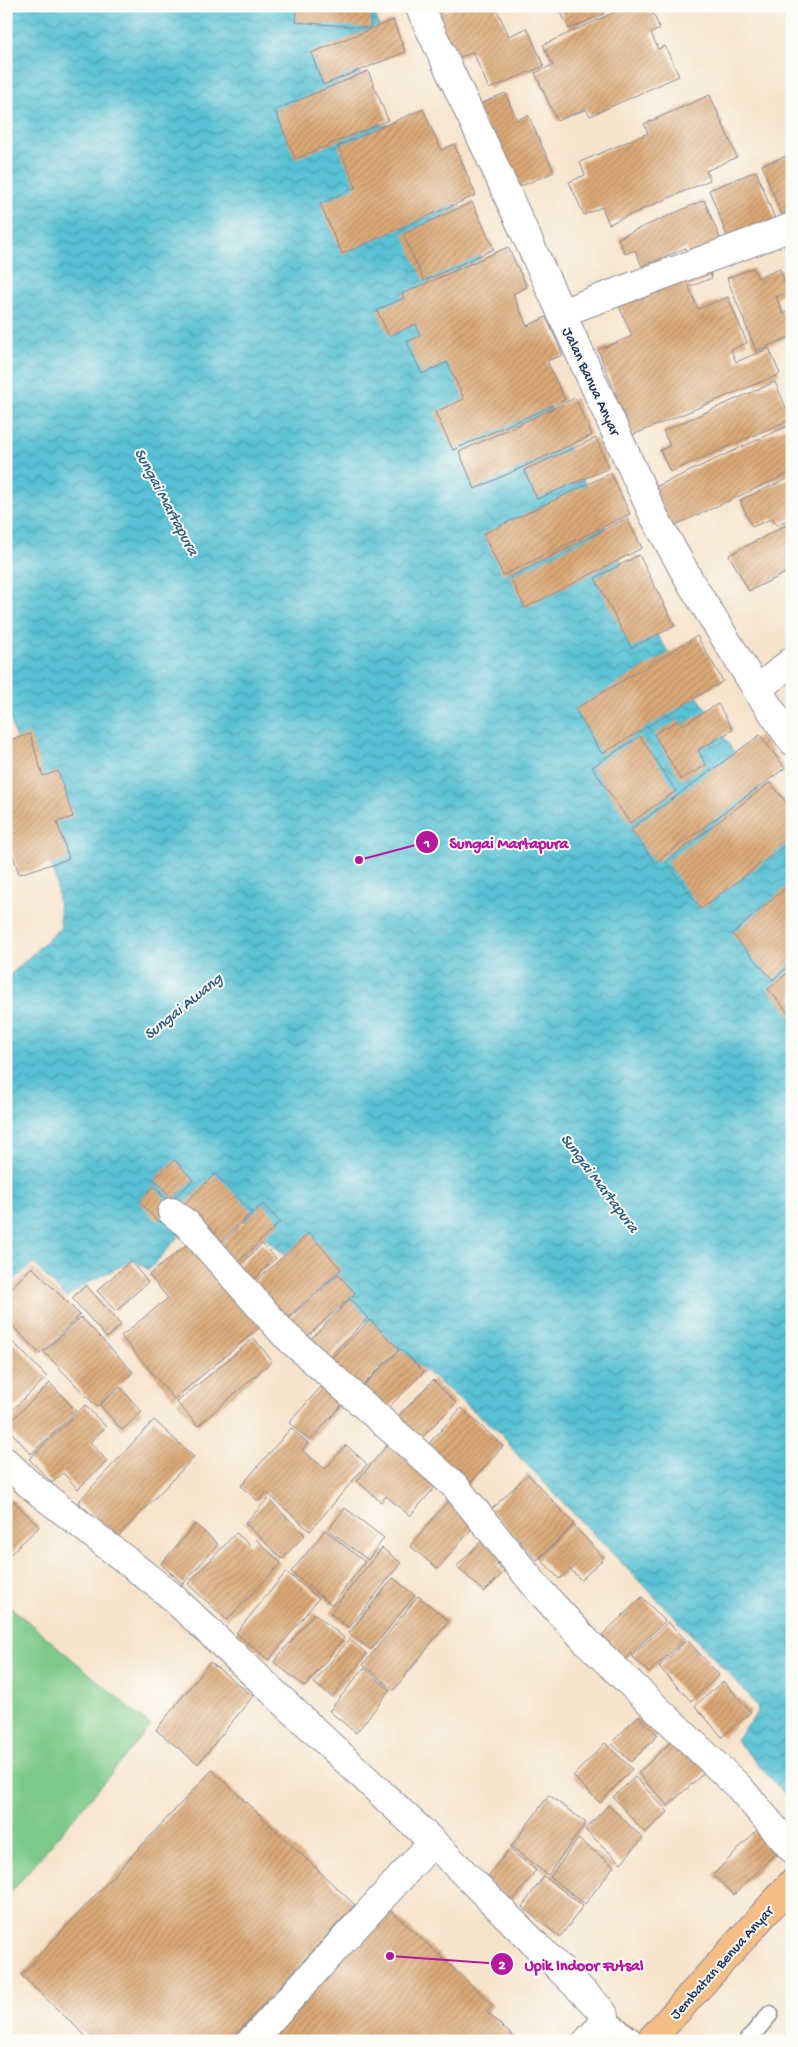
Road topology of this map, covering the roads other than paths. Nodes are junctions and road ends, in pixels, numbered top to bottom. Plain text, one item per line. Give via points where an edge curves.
1 (419, 6) edge
2 (792, 227) edge
3 (561, 313) junction
4 (792, 661) edge
5 (757, 690) junction
6 (792, 741) edge
7 (172, 1212) dead end
8 (6, 1462) edge
9 (434, 1842) junction
10 (792, 1849) edge
11 (792, 1883) edge
12 (770, 2014) dead end
13 (605, 2016) junction
14 (251, 2041) edge
15 (587, 2041) edge
16 (638, 2041) edge
17 (650, 2041) edge
18 (747, 2041) edge

1 - 3 street, Jalan Banua Anyar
2 - 3 street
3 - 5 street, Jalan Banua Anyar via 654,516
4 - 5 street
5 - 6 street, Jalan Banua Anyar
7 - 10 street via 187,1224 284,1334 455,1486 539,1590 588,1643 739,1787
8 - 9 street via 169,1594
9 - 13 street
9 - 14 street
11 - 17 main road, Jembatan Benua Anyar
12 - 18 lane
13 - 15 street via 603,2024
13 - 16 lane

